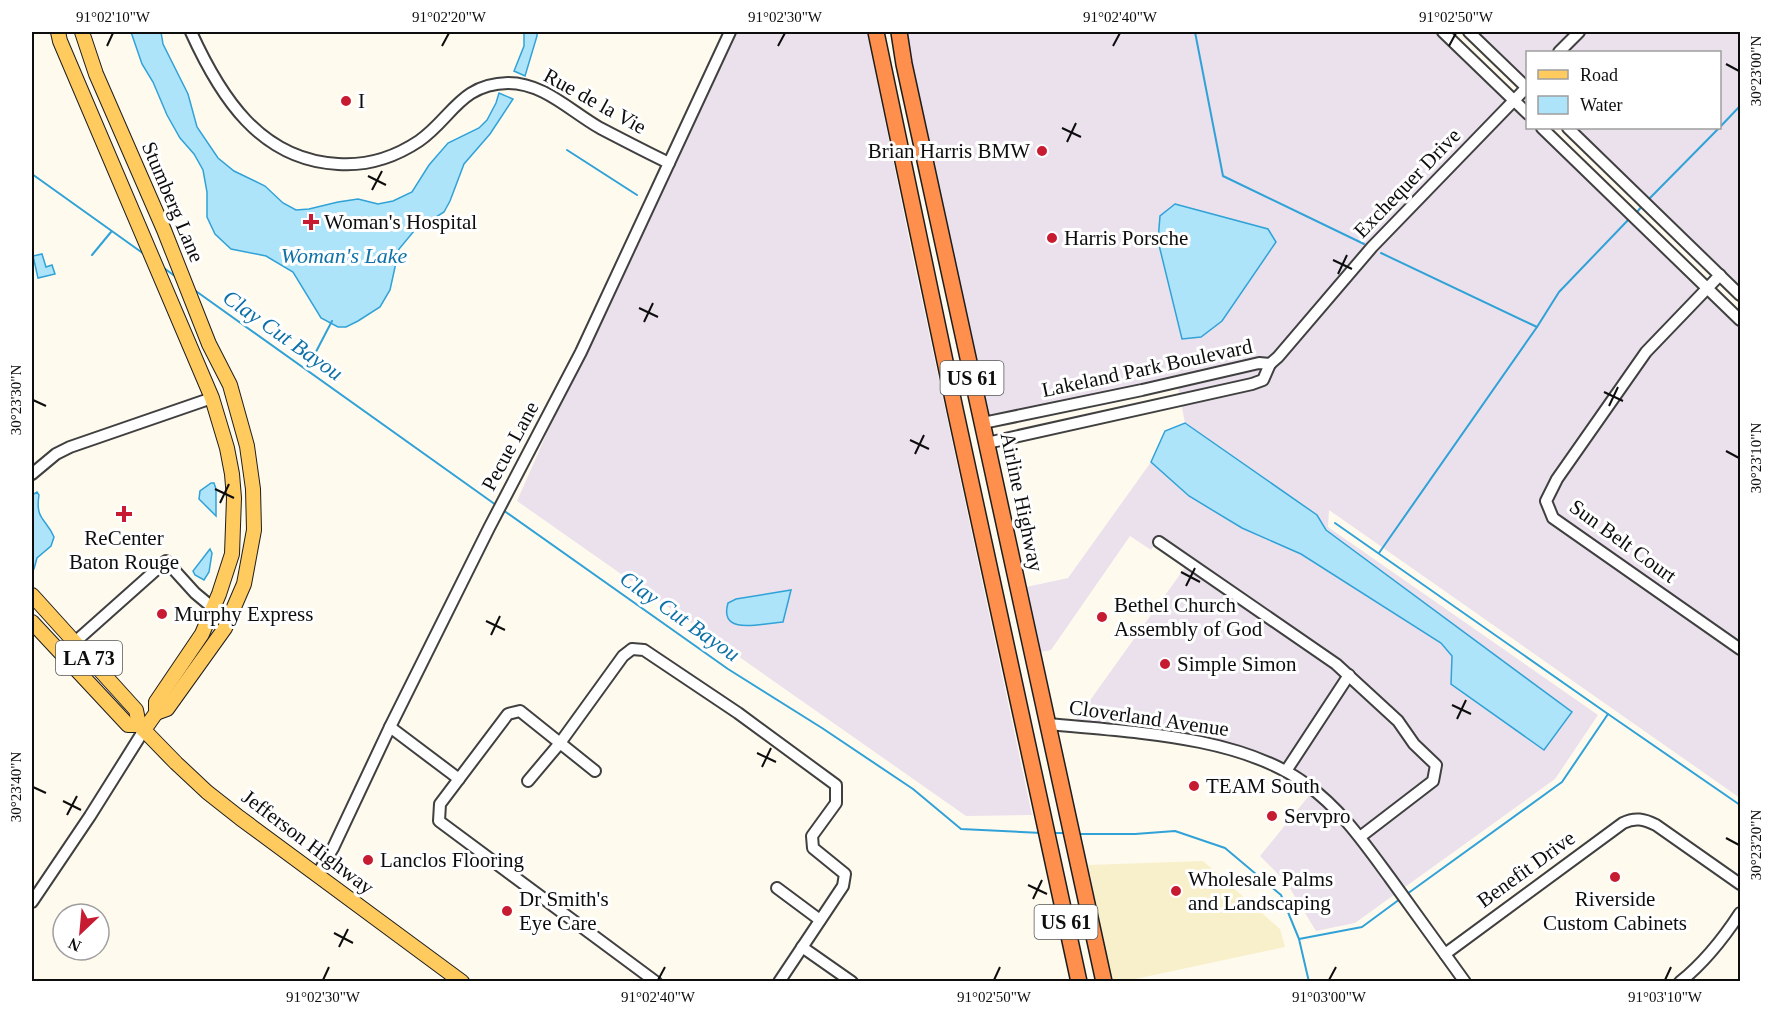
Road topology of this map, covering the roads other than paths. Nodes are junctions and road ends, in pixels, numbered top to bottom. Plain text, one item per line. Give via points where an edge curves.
1 (58, 32) edge
2 (81, 32) edge
3 (192, 32) edge
4 (730, 32) edge
5 (876, 32) edge
6 (899, 32) edge
7 (1443, 32) edge
8 (1469, 32) edge
9 (1579, 32) edge
10 (1560, 51) edge
11 (1526, 86) edge
12 (1526, 88) edge
13 (1514, 101) junction
14 (1526, 113) edge
15 (1543, 129) edge
16 (1569, 129) edge
17 (669, 163) junction
18 (1720, 275) junction
19 (1707, 287) junction
20 (1740, 295) edge
21 (1740, 320) edge
22 (960, 327) junction
23 (938, 329) junction
24 (1270, 364) junction
25 (1234, 368) junction
26 (1238, 387) junction
27 (1142, 390) junction
28 (212, 398) junction
29 (1076, 404) junction
30 (1145, 408) junction
31 (1034, 412) junction
32 (217, 413) junction
33 (1078, 422) junction
34 (983, 423) junction
35 (960, 427) junction
36 (1038, 432) junction
37 (244, 439) junction
38 (987, 443) junction
39 (963, 445) junction
40 (32, 474) edge
41 (234, 498) junction
42 (254, 530) junction
43 (1159, 542) dead end
44 (32, 595) edge
45 (213, 608) junction
46 (32, 622) edge
47 (75, 642) junction
48 (1740, 649) edge
49 (1349, 675) junction
50 (156, 713) junction
51 (1048, 724) junction
52 (390, 727) junction
53 (141, 728) junction
54 (1024, 729) junction
55 (560, 742) junction
56 (595, 771) dead end
57 (1286, 771) junction
58 (459, 779) junction
59 (528, 781) dead end
60 (1360, 837) junction
61 (317, 875) junction
62 (1740, 884) edge
63 (777, 888) dead end
64 (32, 902) edge
65 (1740, 913) edge
66 (820, 920) junction
67 (802, 947) junction
68 (1445, 954) junction
69 (462, 981) edge
70 (656, 981) edge
71 (779, 981) edge
72 (852, 981) edge
73 (1079, 981) edge
74 (1104, 981) edge
75 (1465, 981) edge
76 (1680, 981) edge

1 - 28 main road, Stumberg Lane
2 - 37 main road, Stumberg Lane via 209,344 230,385
3 - 17 street, Rue de la Vie via 214,78 247,122 273,144 304,159 341,165 379,160 421,140 469,94 491,85 516,83 542,90 598,126
4 - 17 street, Pecue Lane
5 - 23 highway, US 61
6 - 22 highway, Airline Highway / US 61
7 - 13 street
8 - 11 street
9 - 10 street
12 - 13 street, Exchequer Drive
13 - 14 street
13 - 24 street, Exchequer Drive via 1372,247
15 - 19 street
16 - 18 street
17 - 52 street, Pecue Lane via 581,352
18 - 19 street, Sun Belt Court
18 - 20 street
19 - 21 street
19 - 48 street, Sun Belt Court via 1646,352 1557,478 1546,501 1553,518
22 - 23 highway
22 - 34 highway, Airline Highway / US 61
23 - 35 highway, US 61
24 - 25 street, Lakeland Park Boulevard
24 - 26 street, Lakeland Park Boulevard via 1263,380
25 - 26 street
25 - 27 street, Lakeland Park Boulevard
26 - 30 street, Lakeland Park Boulevard
27 - 29 street, Lakeland Park Boulevard
27 - 30 street
28 - 32 main road, Stumberg Lane
28 - 40 street via 70,447
29 - 31 street, Lakeland Park Boulevard
29 - 33 street
30 - 33 street, Lakeland Park Boulevard
31 - 34 street, Lakeland Park Boulevard
31 - 36 street
32 - 37 main road via 231,413
32 - 41 main road, Stumberg Lane via 230,461
33 - 36 street, Lakeland Park Boulevard
34 - 35 highway
34 - 38 highway, Airline Highway / US 61
35 - 39 highway, US 61
36 - 38 street, Lakeland Park Boulevard
37 - 42 main road, Stumberg Lane via 253,489
38 - 39 highway
38 - 51 highway, Airline Highway / US 61
39 - 54 highway, US 61
41 - 42 main road via 239,504 238,523
41 - 45 main road, Stumberg Lane via 231,554
42 - 50 main road, Stumberg Lane via 244,584 225,628 167,709
43 - 49 street
44 - 47 main road, Jefferson Highway / LA 73
45 - 47 street via 166,561
45 - 50 main road, Stumberg Lane via 202,634 156,702
46 - 53 main road, Jefferson Highway / LA 73 via 128,725
47 - 53 main road, Jefferson Highway / LA 73 via 136,710
49 - 57 street
49 - 60 street via 1398,721 1436,765 1433,781
50 - 53 main road, Stumberg Lane
51 - 54 highway
51 - 57 street, Cloverland Avenue via 1147,733 1224,747
51 - 74 highway, Airline Highway / US 61
52 - 58 street
52 - 61 street, Pecue Lane
53 - 61 main road, Jefferson Highway / LA 73 via 214,798
53 - 64 street, Stumberg Lane via 90,816
54 - 73 highway, US 61
55 - 56 street
55 - 58 street via 520,711 508,714
55 - 59 street
55 - 66 street via 623,656 633,649 644,650 738,713 836,785 836,803 812,836 813,848 845,874 843,886
57 - 60 street, Cloverland Avenue via 1321,796
58 - 70 street via 440,804 439,821
60 - 68 street, Cloverland Avenue
61 - 69 main road, Jefferson Highway / LA 73
62 - 68 street, Benefit Drive via 1649,821 1632,819
63 - 66 street
65 - 76 street via 1716,947
66 - 67 street
67 - 71 street
67 - 72 street
68 - 75 street, Cloverland Avenue

